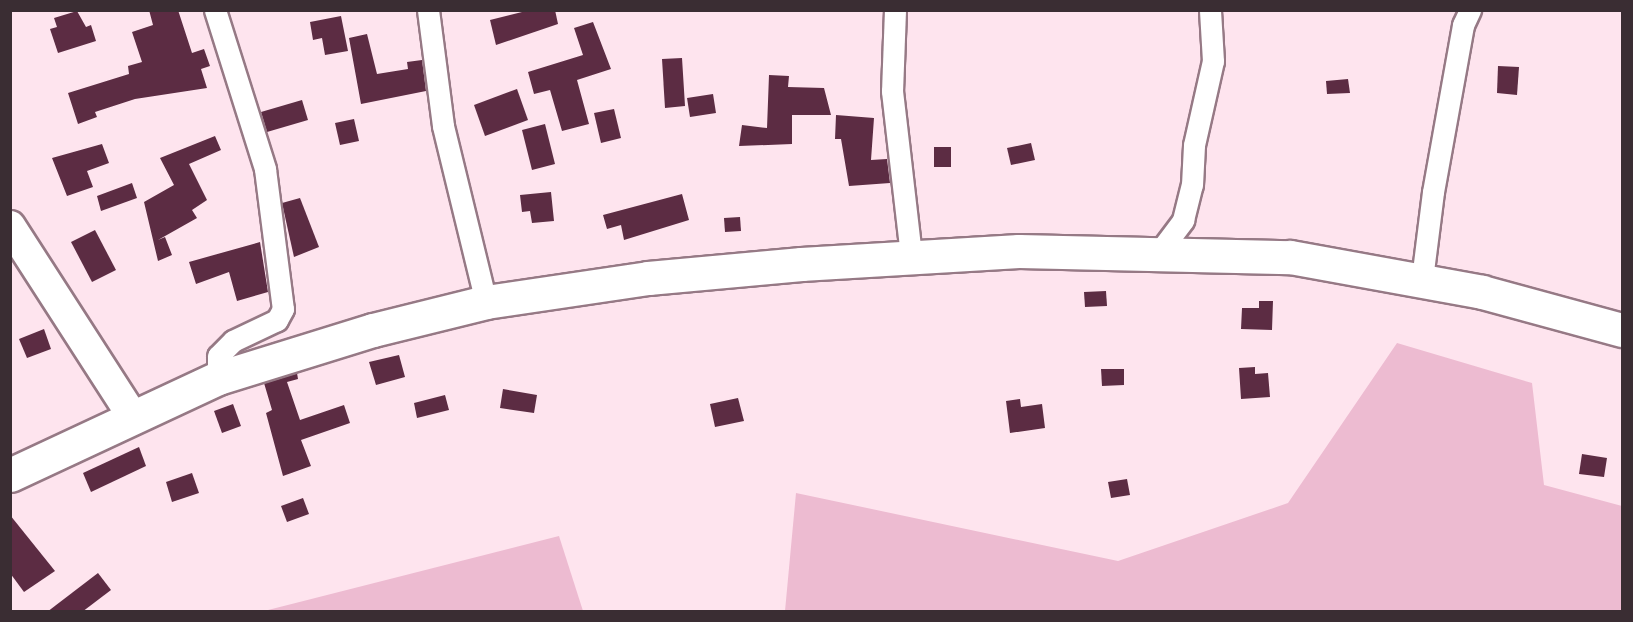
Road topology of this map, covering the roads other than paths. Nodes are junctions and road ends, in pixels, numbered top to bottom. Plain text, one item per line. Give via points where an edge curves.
1 (215, 10) edge
2 (428, 10) edge
3 (895, 10) edge
4 (1210, 10) edge
5 (1470, 10) edge
6 (10, 226) edge
7 (1160, 251) junction
8 (912, 256) junction
9 (1422, 279) junction
10 (486, 302) junction
11 (1623, 330) edge
12 (218, 378) junction
13 (133, 417) junction
14 (10, 475) edge

1 - 12 street via 265,169 283,309 277,320 232,341 218,356
2 - 10 street via 443,126
3 - 8 street via 892,92
4 - 7 street via 1212,61 1194,145 1192,185 1183,220
5 - 9 street via 1435,180
6 - 13 street
7 - 8 main road
7 - 9 main road via 1290,257
8 - 10 main road via 648,278
9 - 11 main road
10 - 12 main road
12 - 13 main road
13 - 14 main road

